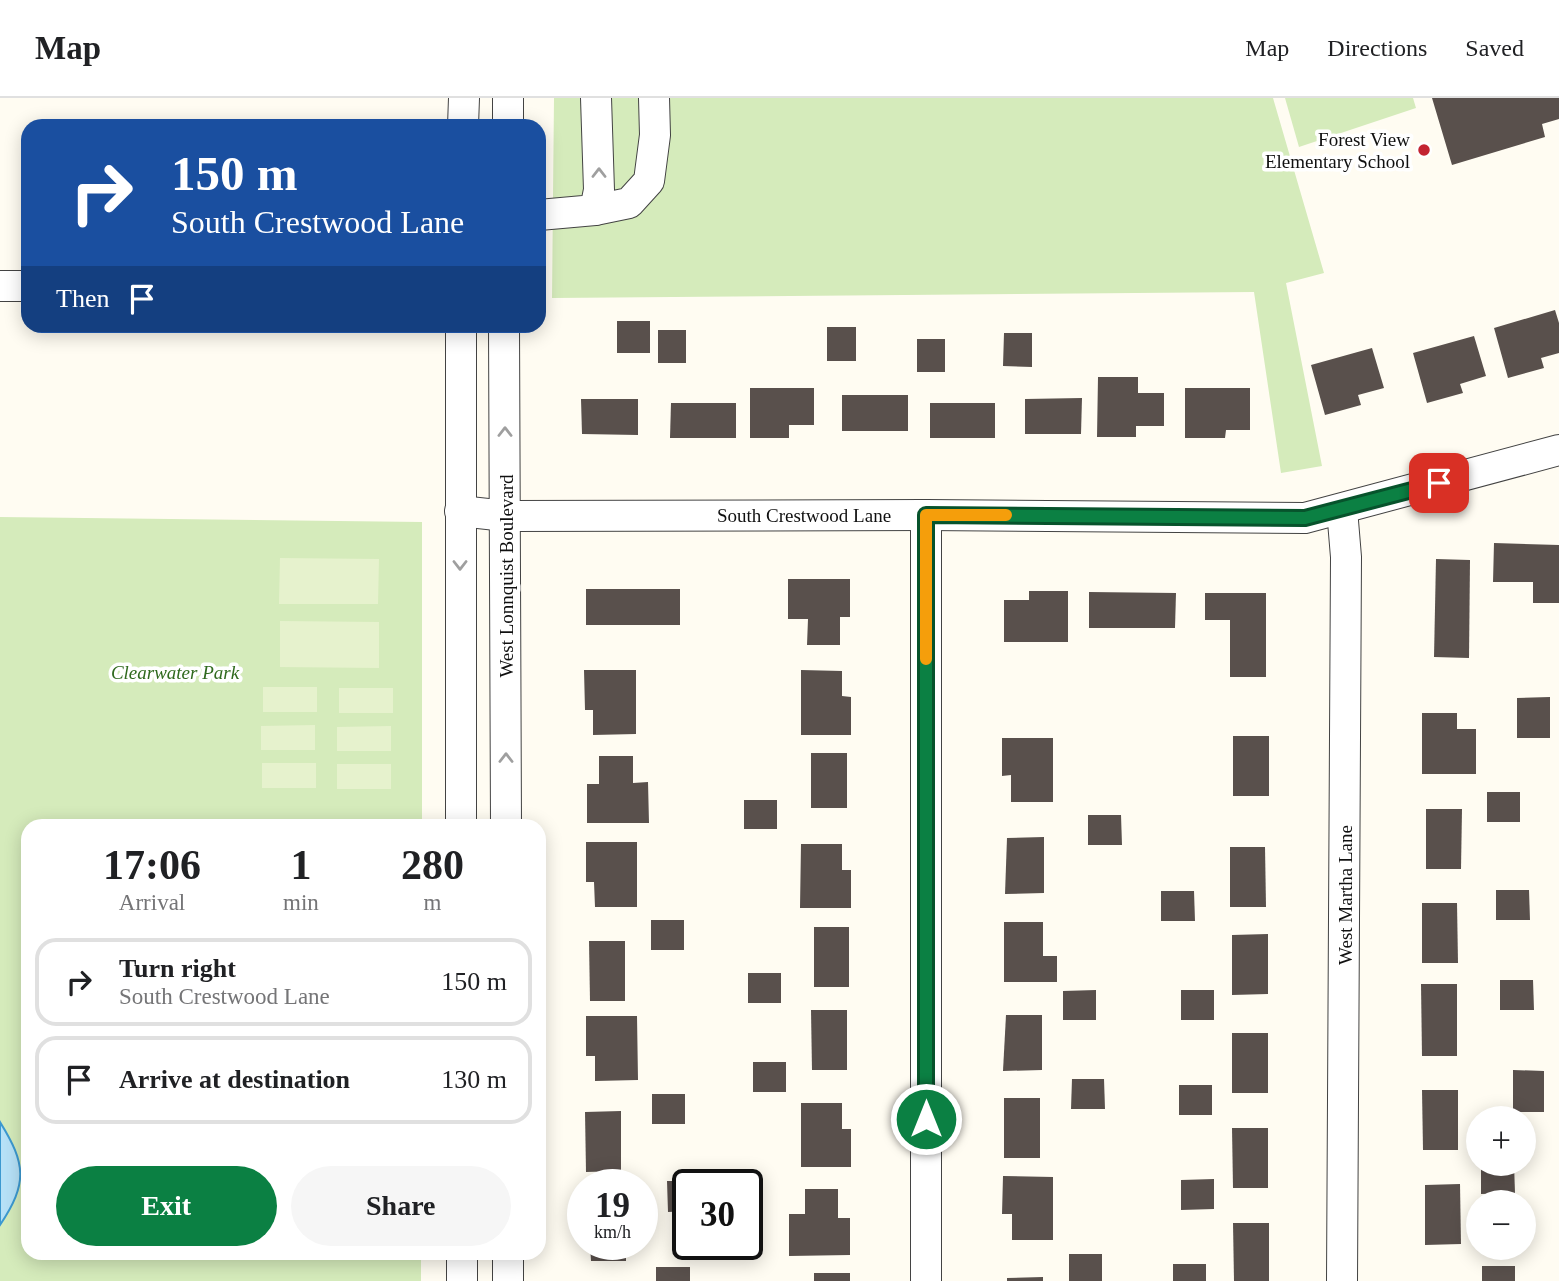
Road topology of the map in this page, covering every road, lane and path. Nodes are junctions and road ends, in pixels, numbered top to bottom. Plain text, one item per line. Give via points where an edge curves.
1 (464, 98) edge
2 (508, 98) edge
3 (596, 98) edge
4 (654, 98) edge
5 (463, 119) edge
6 (508, 119) edge
7 (595, 210) junction
8 (546, 214) edge
9 (0, 286) edge
10 (21, 286) edge
11 (461, 333) edge
12 (504, 333) edge
13 (1559, 450) edge
14 (1342, 509) junction
15 (460, 511) junction
16 (926, 515) junction
17 (506, 516) junction
18 (461, 819) edge
19 (506, 819) edge
20 (461, 1260) edge
21 (508, 1260) edge
22 (461, 1281) edge
23 (508, 1281) edge
24 (926, 1281) edge
25 (1342, 1281) edge

1 - 5 street
2 - 6 street
7 -> 3 street via 599,190
4 - 7 street via 649,181 629,203
7 - 8 street
9 - 10 street
11 - 15 street
17 -> 12 street, West Lonnquist Boulevard
13 - 14 street, South Crestwood Lane
14 - 16 street, South Crestwood Lane via 1305,518
14 - 25 street, West Martha Lane via 1346,570
15 - 17 street, South Crestwood Lane
15 -> 18 street
16 - 17 street, South Crestwood Lane
16 - 24 street
19 -> 17 street, West Lonnquist Boulevard
20 - 22 street
21 - 23 street

